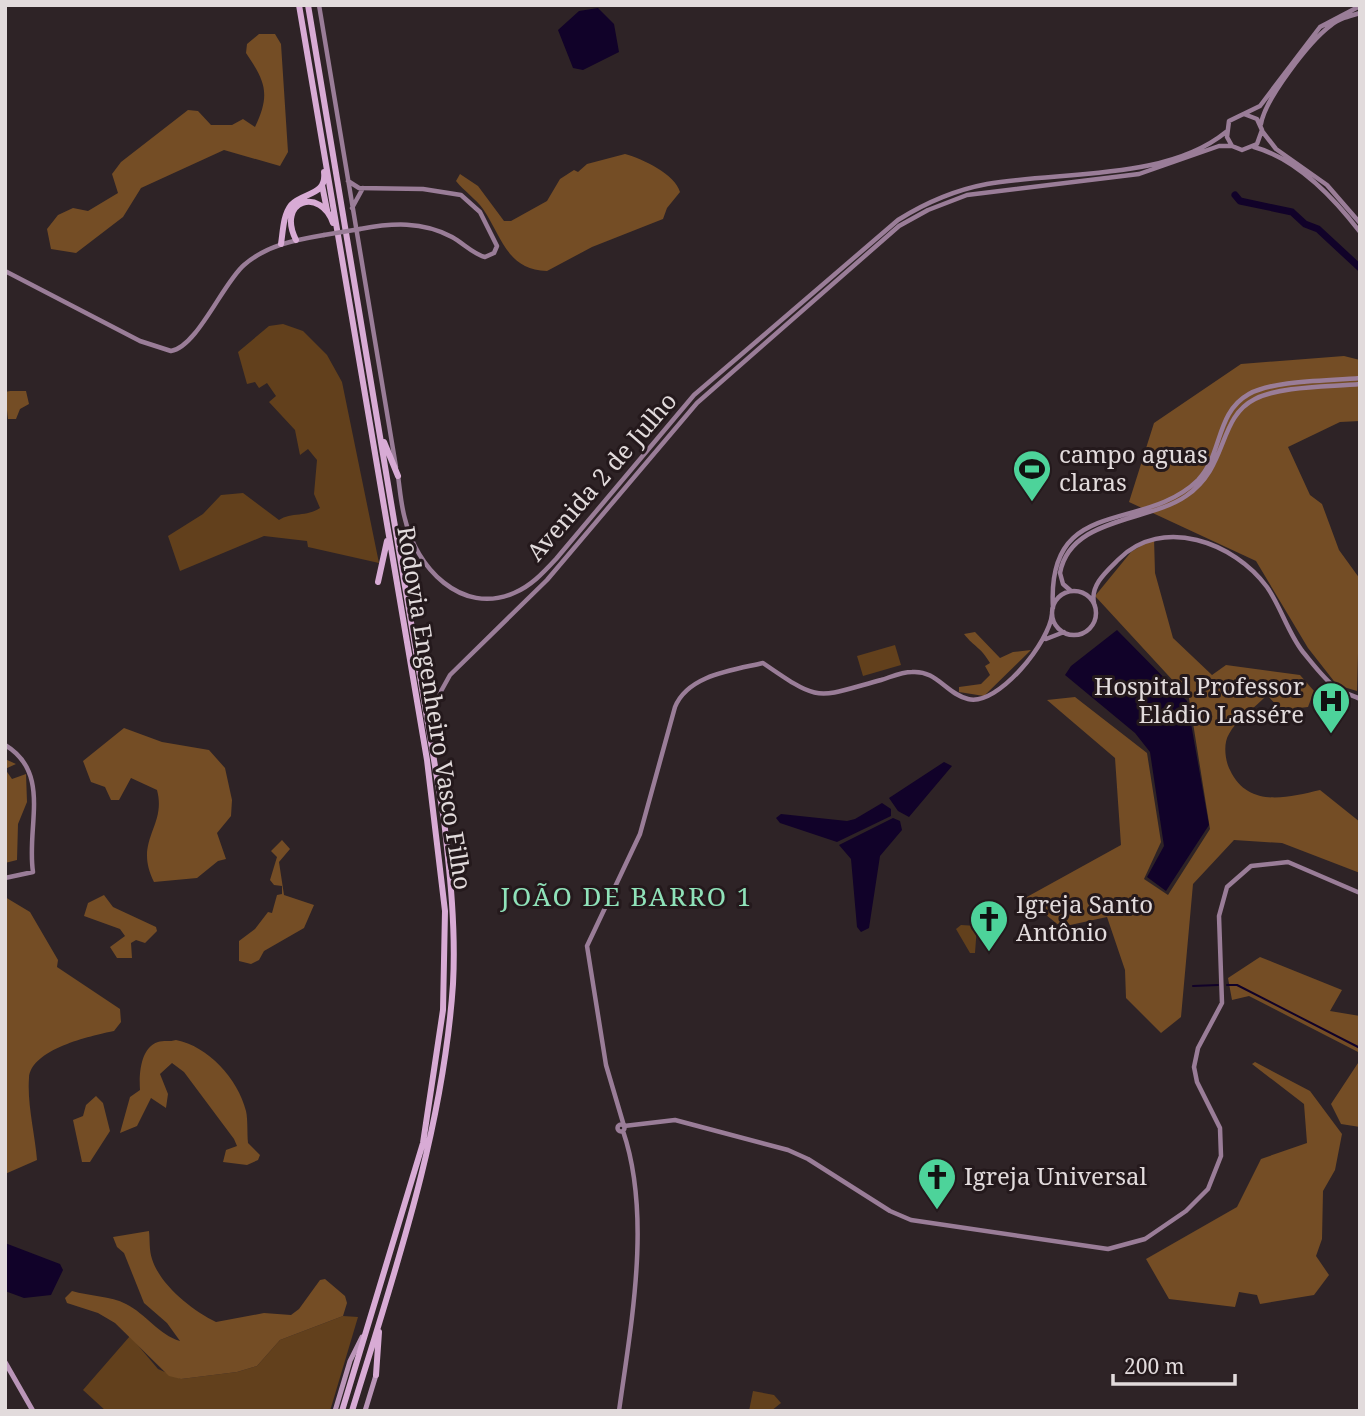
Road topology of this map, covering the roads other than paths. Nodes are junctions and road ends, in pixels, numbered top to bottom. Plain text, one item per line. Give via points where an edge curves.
1 (299, 5) edge
2 (308, 5) edge
3 (319, 5) edge
4 (1360, 6) edge
5 (1360, 13) edge
6 (1244, 114) junction
7 (1261, 128) junction
8 (1226, 132) junction
9 (323, 142) junction
10 (1233, 146) junction
11 (1254, 147) junction
12 (346, 179) junction
13 (322, 185) junction
14 (363, 188) junction
15 (327, 210) junction
16 (352, 211) junction
17 (1360, 223) edge
18 (1360, 232) edge
19 (296, 240) junction
20 (281, 244) junction
21 (342, 255) junction
22 (5, 271) edge
23 (1360, 378) edge
24 (1360, 384) edge
25 (378, 422) junction
26 (398, 475) junction
27 (387, 525) junction
28 (378, 582) dead end
29 (1099, 582) junction
30 (1071, 591) junction
31 (1079, 592) junction
32 (1094, 603) junction
33 (1053, 611) junction
34 (1064, 632) junction
35 (1045, 639) junction
36 (1360, 699) edge
37 (434, 716) joint
38 (5, 745) edge
39 (444, 820) junction
40 (5, 878) edge
41 (1360, 893) edge
42 (622, 1129) junction
43 (379, 1321) junction
44 (370, 1322) junction
45 (378, 1342) junction
46 (386, 1345) dead end
47 (5, 1362) edge
48 (376, 1375) joint
49 (26, 1397) junction
50 (26, 1411) edge
51 (33, 1411) edge
52 (335, 1411) edge
53 (342, 1411) edge
54 (352, 1411) edge
55 (365, 1411) edge
56 (619, 1411) edge

1 - 9 highway, Rodovia Engenheiro Vasco Filho
2 - 25 highway, Rodovia Engenheiro Vasco Filho
3 - 12 main road, Avenida 2 de Julho
4 - 6 main road via 1320,27 1260,106
5 - 7 main road via 1336,21 1320,34 1270,101
6 - 7 main road via 1254,117
6 - 8 main road via 1233,117
7 - 11 main road
7 - 17 main road via 1276,149 1327,185
8 - 10 main road
8 - 26 main road, Avenida 2 de Julho via 1145,167 979,186 937,199 898,220 701,389 556,559 523,588 503,597 466,596 436,578 405,520
9 - 13 highway
9 - 21 highway, Rodovia Engenheiro Vasco Filho
10 - 11 main road via 1242,150
10 - 37 main road, Avenida 2 de Julho via 1219,146 1139,174 967,195 899,226 696,403 547,580 450,674
11 - 18 main road via 1314,182
12 - 14 main road
12 - 16 main road, Avenida 2 de Julho
13 - 15 highway
13 - 20 highway via 291,205
14 - 16 main road
14 - 19 main road, bridge via 461,195 480,212 497,246 494,253 485,257 450,236 398,224
15 - 19 highway via 311,202 296,207 289,222
15 - 21 highway
16 - 26 main road, Avenida 2 de Julho
19 - 20 main road
20 - 22 main road via 242,266 187,343 171,351 140,341
21 - 27 highway, Rodovia Engenheiro Vasco Filho
23 - 33 main road via 1265,388 1239,401 1227,414 1209,465 1194,483 1176,496 1093,526 1064,548 1053,572
24 - 30 main road via 1267,394 1248,402 1232,421 1214,468 1194,490 1171,504 1095,531 1070,552 1059,573
25 - 26 highway
25 - 39 highway, Rodovia Engenheiro Vasco Filho
27 - 28 highway via 386,557
27 - 44 highway, Rodovia Engenheiro Vasco Filho via 436,816 446,965 436,1071 423,1143
29 - 31 main road
29 - 32 main road
29 - 36 main road via 1131,548 1155,537 1184,537 1224,551 1263,583 1300,648 1332,684
30 - 31 main road
30 - 33 main road via 1059,597
31 - 32 main road
32 - 34 main road via 1096,615 1091,626 1076,635
33 - 34 main road via 1056,625
33 - 35 main road
34 - 35 main road
35 - 42 main road via 997,692 980,700 962,697 931,674 911,671 821,695 802,689 763,663 695,684 680,696 640,834 587,946
37 - 39 highway
38 - 40 main road via 21,756 32,775 33,872
39 - 43 highway, Rodovia Engenheiro Vasco Filho via 453,930 440,1098 422,1178
41 - 42 main road via 1288,862 1251,866 1227,887 1219,916 1222,1003 1198,1048 1194,1067 1196,1082 1220,1128 1217,1170 1205,1194 1191,1207 1152,1235 1127,1245 1087,1248 911,1220 797,1154 687,1122 669,1120
42 - 56 main road via 636,1200 638,1254
43 - 45 highway
43 - 54 highway, Rodovia Engenheiro Vasco Filho
44 - 52 main road via 350,1360
44 - 53 highway, Rodovia Engenheiro Vasco Filho
45 - 46 highway
45 - 48 highway
47 - 49 main road
48 - 55 main road
49 - 50 main road
49 - 51 main road

